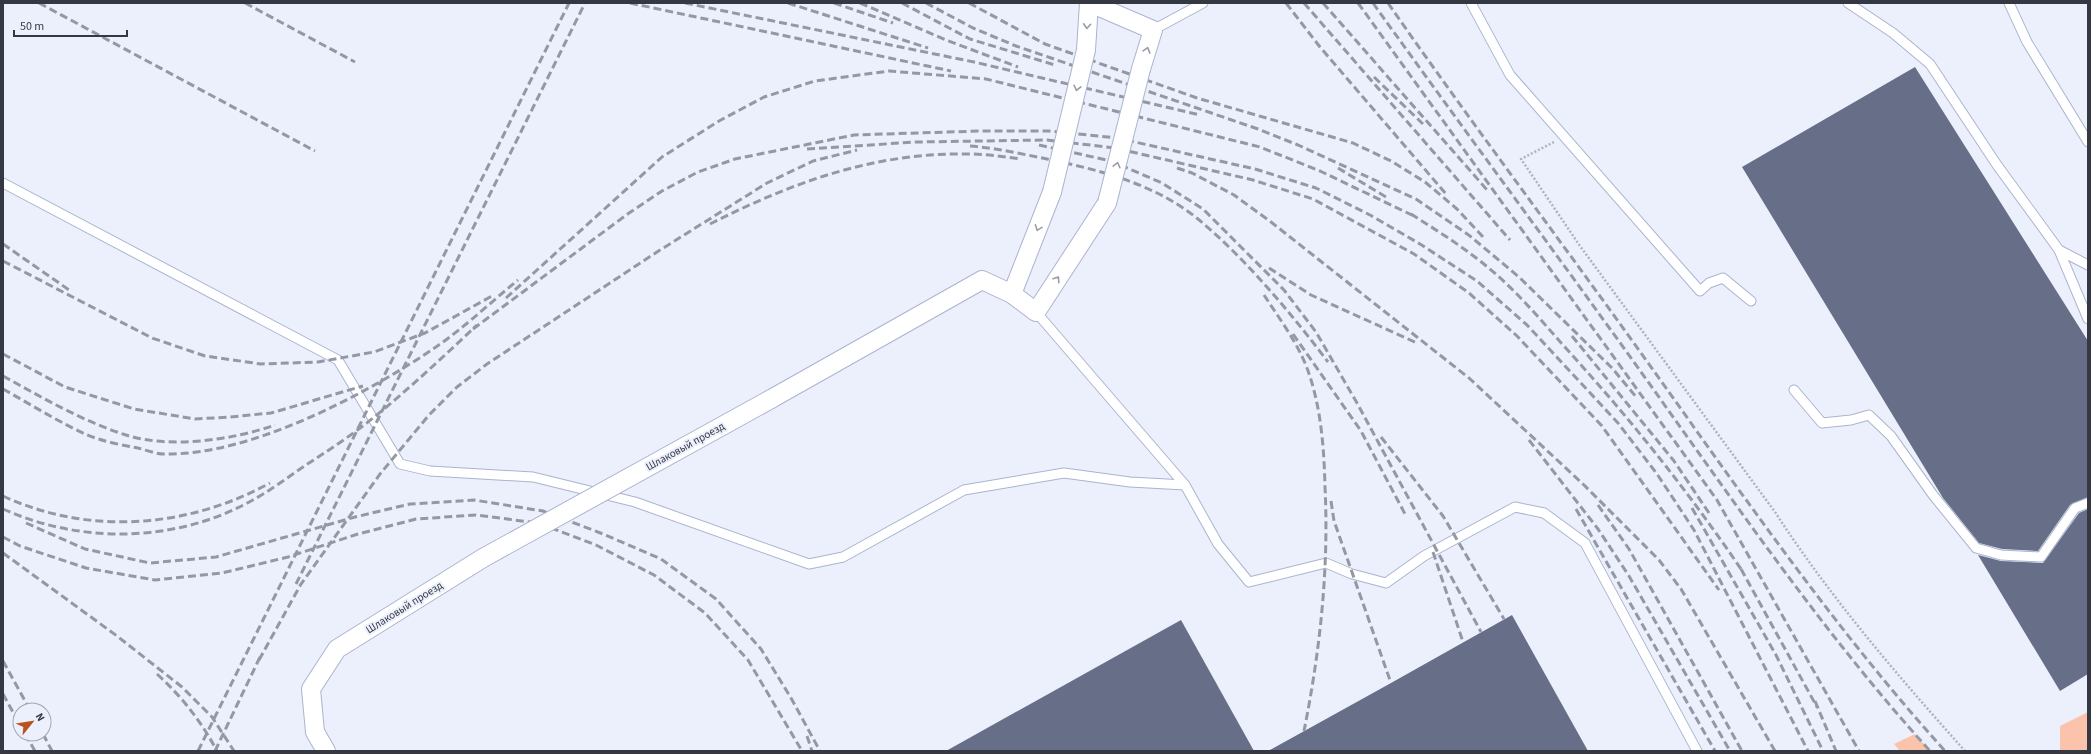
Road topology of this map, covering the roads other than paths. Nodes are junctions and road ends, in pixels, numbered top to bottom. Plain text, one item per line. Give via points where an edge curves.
1 (1089, 3) edge
2 (1203, 3) edge
3 (1472, 3) edge
4 (1848, 3) edge
5 (2009, 3) edge
6 (1153, 30) junction
7 (2088, 142) edge
8 (3, 183) edge
9 (2059, 250) junction
10 (2088, 265) edge
11 (1012, 294) junction
12 (1751, 301) dead end
13 (1036, 312) junction
14 (2088, 319) edge
15 (1794, 390) dead end
16 (1185, 484) junction
17 (2088, 503) edge
18 (326, 751) edge
19 (1697, 751) edge

1 - 6 street
1 -> 11 street, bridge via 1086,50 1052,192
2 - 6 lane
3 - 12 lane via 1510,75 1700,291 1709,283 1723,278
4 - 9 lane via 1893,33 1930,64 1997,166
5 - 7 lane via 2027,42
13 -> 6 street, bridge via 1107,203
8 - 16 lane via 338,360 400,464 430,471 533,477 635,502 809,564 843,557 964,490 1064,473 1130,482
9 - 10 lane
9 - 14 lane
11 - 13 street, Шлаковый проезд
11 - 18 street, Шлаковый проезд, bridge via 982,280 483,558 337,649 311,689 315,732
13 - 16 lane
15 - 17 lane via 1822,423 1869,415 1891,436 1933,495 1976,548 2001,555 2041,557 2075,508
16 - 19 lane via 1218,544 1249,582 1326,563 1352,574 1386,583 1424,556 1515,507 1544,512 1585,543

